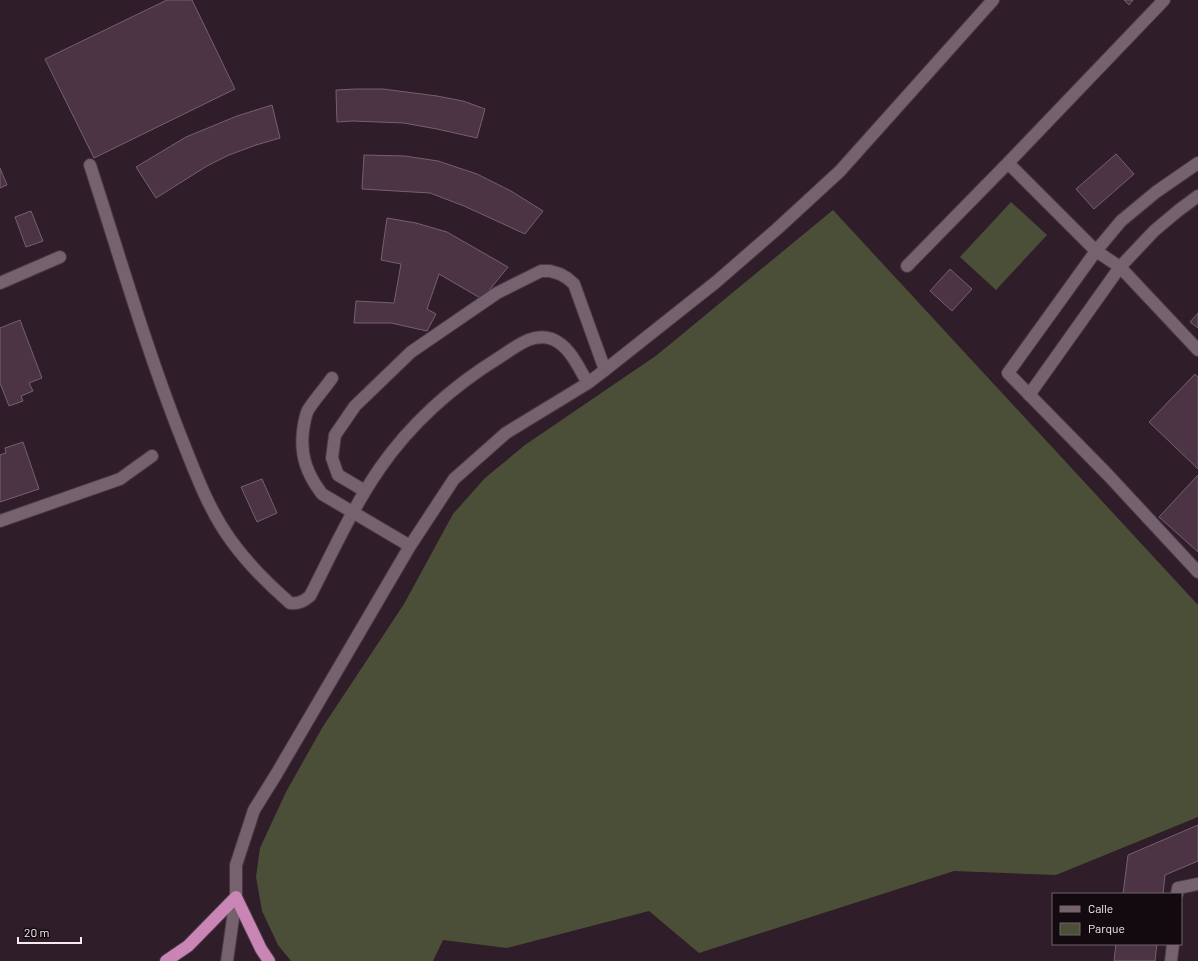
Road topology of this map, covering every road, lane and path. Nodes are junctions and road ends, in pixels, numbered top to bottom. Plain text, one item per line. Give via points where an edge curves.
1 (993, 0) edge
2 (1164, 0) edge
3 (1008, 163) junction
4 (1198, 163) edge
5 (90, 165) dead end
6 (1198, 196) edge
7 (1096, 251) junction
8 (60, 257) dead end
9 (907, 266) dead end
10 (1120, 267) junction
11 (0, 283) edge
12 (1198, 350) edge
13 (605, 370) junction
14 (332, 378) dead end
15 (588, 383) junction
16 (1028, 395) junction
17 (152, 456) dead end
18 (366, 491) junction
19 (353, 514) junction
20 (0, 521) edge
21 (410, 546) junction
22 (1197, 568) edge
23 (1198, 884) edge
24 (1177, 893) edge
25 (236, 897) junction
26 (1173, 945) edge
27 (166, 961) edge
28 (227, 961) edge
29 (269, 961) edge
30 (1171, 961) edge

1 - 13 street via 840,171 716,282
2 - 3 street
3 - 7 street
3 - 9 street
4 - 7 street via 1156,192 1121,221
5 - 19 street via 163,390 204,494 229,538 248,562 290,603 300,602 310,596
6 - 10 street via 1154,231
7 - 10 street
7 - 16 street via 1008,373
8 - 11 street
10 - 12 street
10 - 16 street
13 - 15 street
13 - 18 street via 574,284 567,278 550,271 541,271 497,293 411,352 355,406 335,435 332,458 338,475
14 - 19 street via 308,411 302,440 303,454 313,482 322,494
15 - 18 street via 564,346 545,337 531,338 477,372 434,406 396,446
15 - 21 street via 506,433 454,479
16 - 22 street
17 - 20 street via 120,479
18 - 19 street
19 - 21 street
21 - 25 street via 254,810 236,865
23 - 24 street via 1178,888
25 - 27 highway via 188,946
25 - 28 street
25 - 29 highway
26 - 30 street

